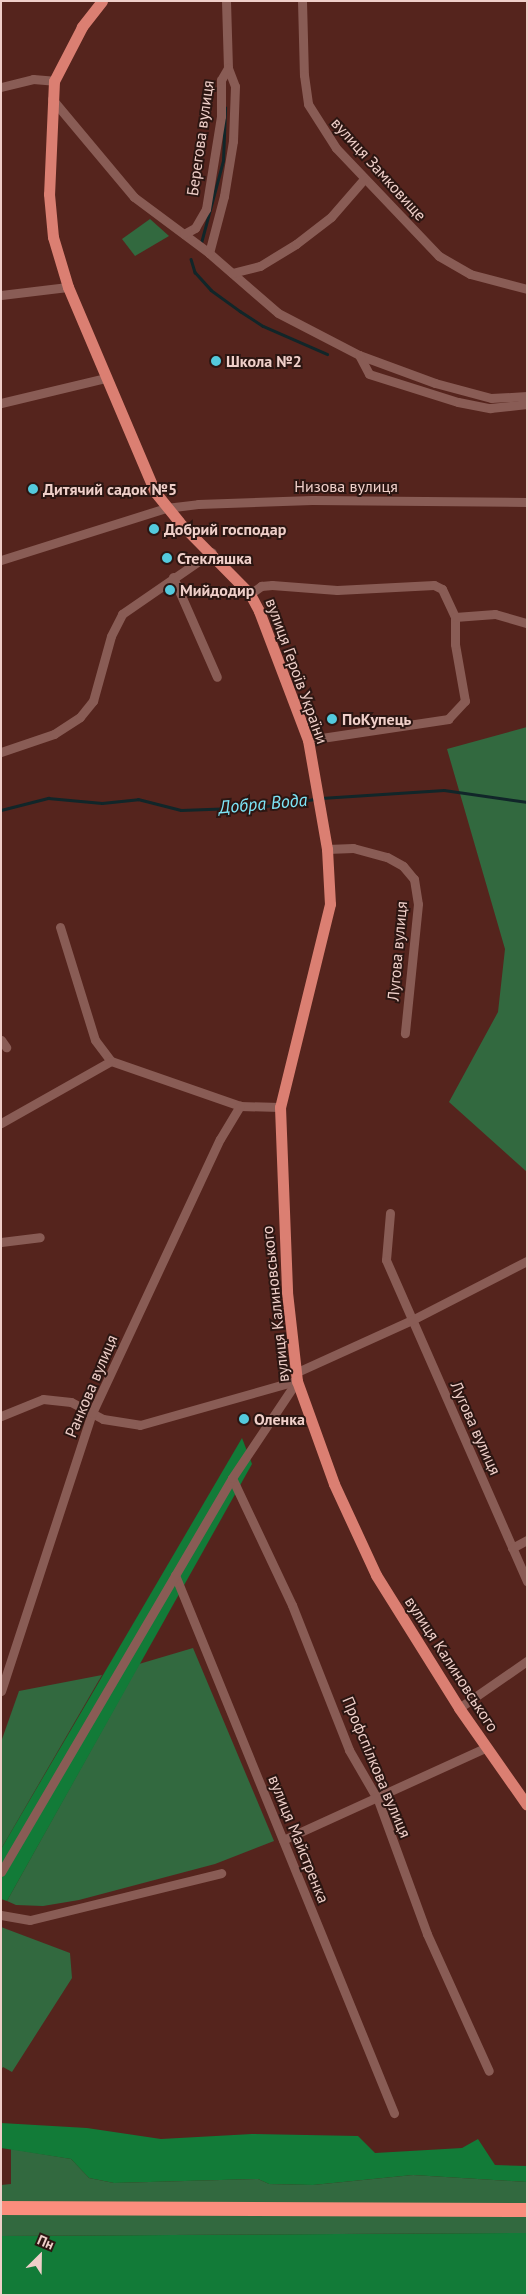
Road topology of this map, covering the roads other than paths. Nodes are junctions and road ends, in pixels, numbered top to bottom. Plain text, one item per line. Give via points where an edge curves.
1 (102, 1) edge
2 (226, 1) edge
3 (302, 1) edge
4 (228, 68) junction
5 (54, 81) junction
6 (1, 87) edge
7 (51, 99) junction
8 (364, 179) junction
9 (184, 234) junction
10 (208, 253) junction
11 (232, 273) junction
12 (68, 287) junction
13 (527, 289) edge
14 (1, 295) edge
15 (359, 355) junction
16 (106, 378) junction
17 (526, 399) edge
18 (1, 403) edge
19 (527, 502) edge
20 (166, 508) junction
21 (212, 552) junction
22 (1, 560) edge
23 (173, 577) junction
24 (250, 594) junction
25 (455, 617) junction
26 (527, 623) edge
27 (218, 677) dead end
28 (308, 740) junction
29 (1, 752) edge
30 (319, 807) joint
31 (327, 849) junction
32 (60, 927) dead end
33 (405, 1033) dead end
34 (111, 1061) junction
35 (240, 1106) junction
36 (280, 1107) junction
37 (1, 1123) edge
38 (390, 1212) dead end
39 (40, 1237) dead end
40 (1, 1242) edge
41 (527, 1261) edge
42 (412, 1320) junction
43 (296, 1377) junction
44 (92, 1413) junction
45 (1, 1416) edge
46 (232, 1478) junction
47 (527, 1540) edge
48 (512, 1548) junction
49 (175, 1576) junction
50 (527, 1581) edge
51 (527, 1661) edge
52 (1, 1691) edge
53 (458, 1708) junction
54 (487, 1748) junction
55 (378, 1800) junction
56 (527, 1805) edge
57 (283, 1840) junction
58 (1, 1872) edge
59 (221, 1873) dead end
60 (1, 1915) edge
61 (489, 2071) dead end
62 (394, 2113) dead end
63 (1, 2208) edge
64 (527, 2211) edge

1 - 5 main road, вулиця Героїв України via 82,27
2 - 4 street, Берегова вулиця
3 - 8 street, вулиця Замковище via 308,104 336,148
4 - 9 street, Берегова вулиця via 221,80 221,116 206,209 196,228
4 - 10 street, Берегова вулиця via 235,86 233,141 224,196
5 - 6 street via 33,79
5 - 7 main road, вулиця Героїв України
7 - 9 street via 134,197
7 - 12 main road, вулиця Героїв України via 49,194 53,237
8 - 11 street via 332,218 296,244 260,266
8 - 13 street, вулиця Замковище via 439,256 470,274
9 - 10 street
10 - 11 street
11 - 15 street via 278,313
12 - 14 street
12 - 16 main road, вулиця Героїв України
15 - 17 street via 435,383 491,398
15 - 17 street via 369,374 458,402 490,408
16 - 18 street
16 - 20 main road, вулиця Героїв України via 155,492
19 - 20 street, Низова вулиця via 312,500
20 - 21 main road, вулиця Героїв України
20 - 22 street, Низова вулиця
21 - 23 street
21 - 24 main road, вулиця Героїв України
23 - 27 street
23 - 29 street via 122,614 111,636 93,701 80,717 54,734
24 - 25 street via 262,586 272,585 337,590 434,585 442,588
24 - 28 main road, вулиця Героїв України
25 - 26 street via 495,614
25 - 28 street via 455,644 465,701 458,712 448,718
28 - 30 main road, вулиця Героїв України
30 - 31 main road, вулиця Калиновського
31 - 33 street, Лугова вулиця via 353,848 387,857 403,866 414,879 418,904
31 - 36 main road, вулиця Калиновського via 330,904
32 - 34 street via 95,1040
34 - 35 street
34 - 37 street
35 - 36 street
35 - 44 street, Ранкова вулиця via 220,1139
36 - 43 main road, вулиця Калиновського via 281,1190
38 - 42 street, Лугова вулиця via 386,1260
39 - 40 street
41 - 42 street
42 - 43 street
42 - 48 street, Лугова вулиця
43 - 44 street via 140,1425
43 - 46 street
43 - 53 main road, вулиця Калиновського via 334,1484 376,1575
44 - 45 street via 71,1402 43,1399
44 - 52 street, Ранкова вулиця
46 - 49 street
46 - 55 street, Профспілкова вулиця via 292,1605 349,1750
47 - 48 street
48 - 50 street, Лугова вулиця
49 - 57 street, вулиця Майстренка
49 - 58 street
51 - 53 street
53 - 54 main road, вулиця Калиновського
54 - 55 street
54 - 56 main road, вулиця Калиновського
55 - 57 street
55 - 61 street, Профспілкова вулиця via 427,1934
57 - 62 street, вулиця Майстренка
59 - 60 street via 30,1920
63 - 64 highway

